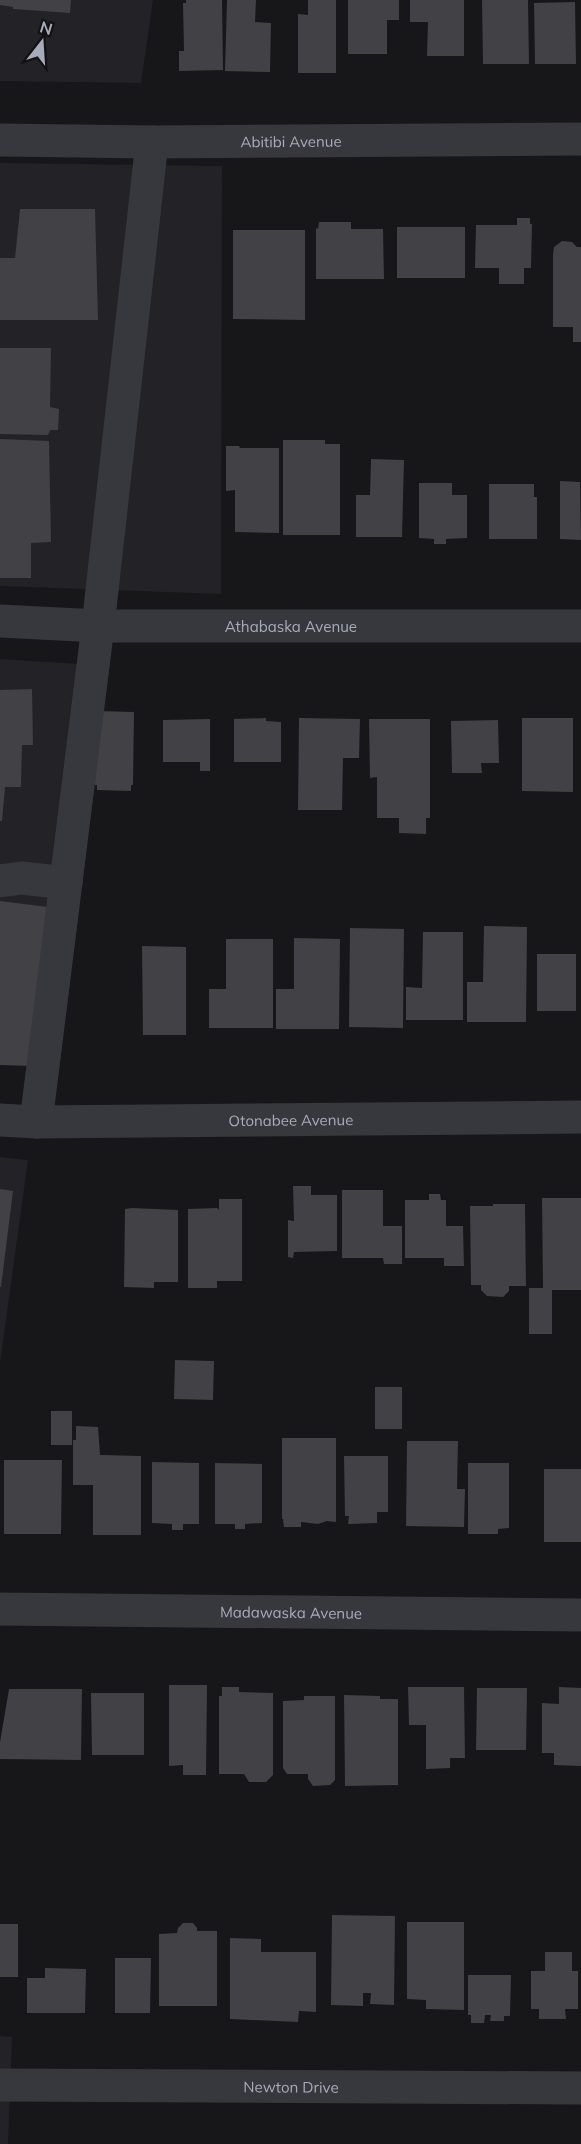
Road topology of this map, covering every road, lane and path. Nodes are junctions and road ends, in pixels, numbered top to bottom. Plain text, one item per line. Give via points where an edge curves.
1 (581, 139) edge
2 (0, 140) edge
3 (152, 142) junction
4 (0, 621) edge
5 (98, 626) junction
6 (581, 626) edge
7 (0, 881) edge
8 (66, 884) junction
9 (581, 1117) edge
10 (0, 1120) edge
11 (36, 1122) junction
12 (0, 1609) edge
13 (581, 1615) edge
14 (0, 2085) edge
15 (581, 2088) edge

1 - 3 street, Abitibi Avenue
2 - 3 street, Abitibi Avenue
3 - 5 street
4 - 5 street, Athabaska Avenue
5 - 6 street, Athabaska Avenue
5 - 8 street
7 - 8 street via 22,878
8 - 11 street
9 - 11 street, Otonabee Avenue
10 - 11 street, Otonabee Avenue
12 - 13 street, Madawaska Avenue
14 - 15 street, Newton Drive

